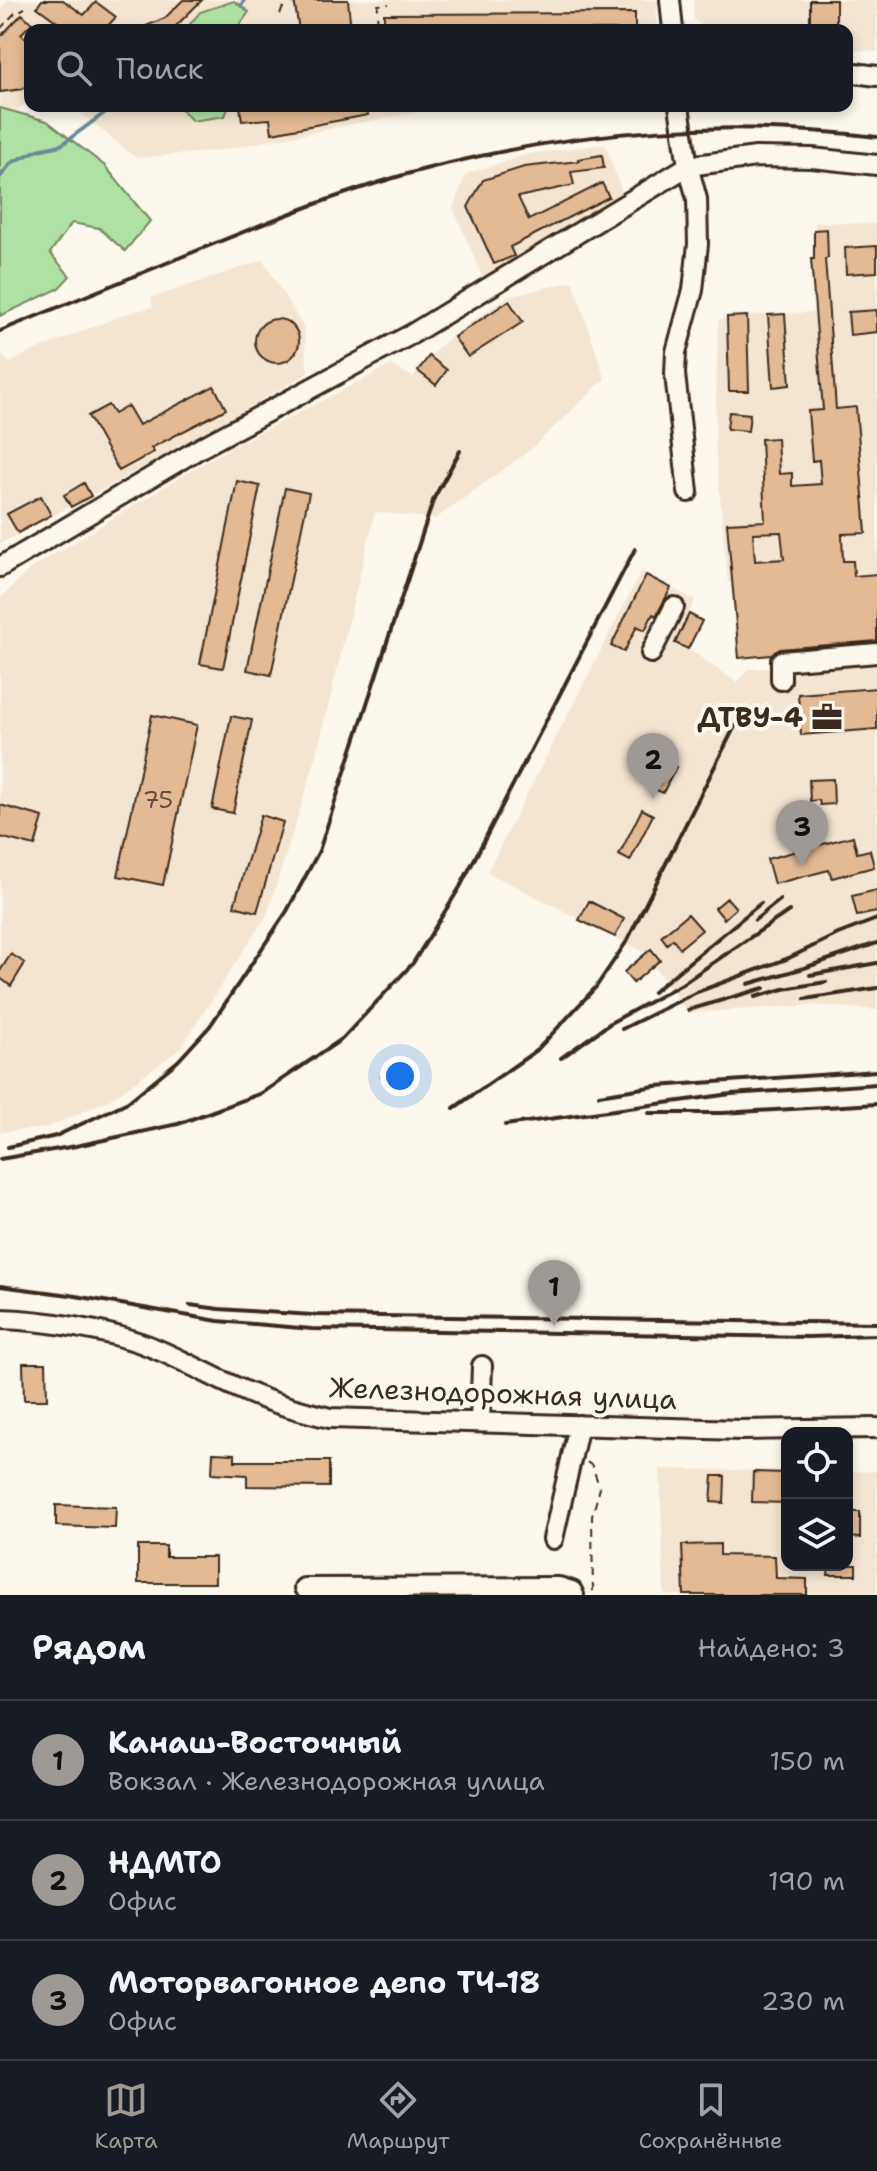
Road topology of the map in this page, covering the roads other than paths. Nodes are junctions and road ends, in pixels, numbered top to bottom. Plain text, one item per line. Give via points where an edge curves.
1 (670, 0) edge
2 (672, 24) edge
3 (853, 73) edge
4 (877, 76) edge
5 (680, 112) edge
6 (877, 165) edge
7 (688, 166) junction
8 (688, 492) dead end
9 (0, 567) edge
10 (674, 607) dead end
11 (651, 653) dead end
12 (877, 653) edge
13 (781, 680) dead end
14 (0, 1319) edge
15 (482, 1366) dead end
16 (480, 1422) junction
17 (579, 1425) junction
18 (877, 1428) edge
19 (553, 1539) dead end
20 (304, 1588) dead end
21 (574, 1595) edge

1 - 2 street
3 - 4 street
5 - 7 street
6 - 7 street via 756,157
7 - 8 street via 697,199 698,244 675,374
7 - 9 street via 412,334 202,447
10 - 11 street
12 - 13 street via 781,661
14 - 16 street, Железнодорожная улица via 117,1336 262,1398 330,1418
15 - 16 street
16 - 17 street, Железнодорожная улица
17 - 18 street, Железнодорожная улица
17 - 19 street
20 - 21 street via 559,1587

